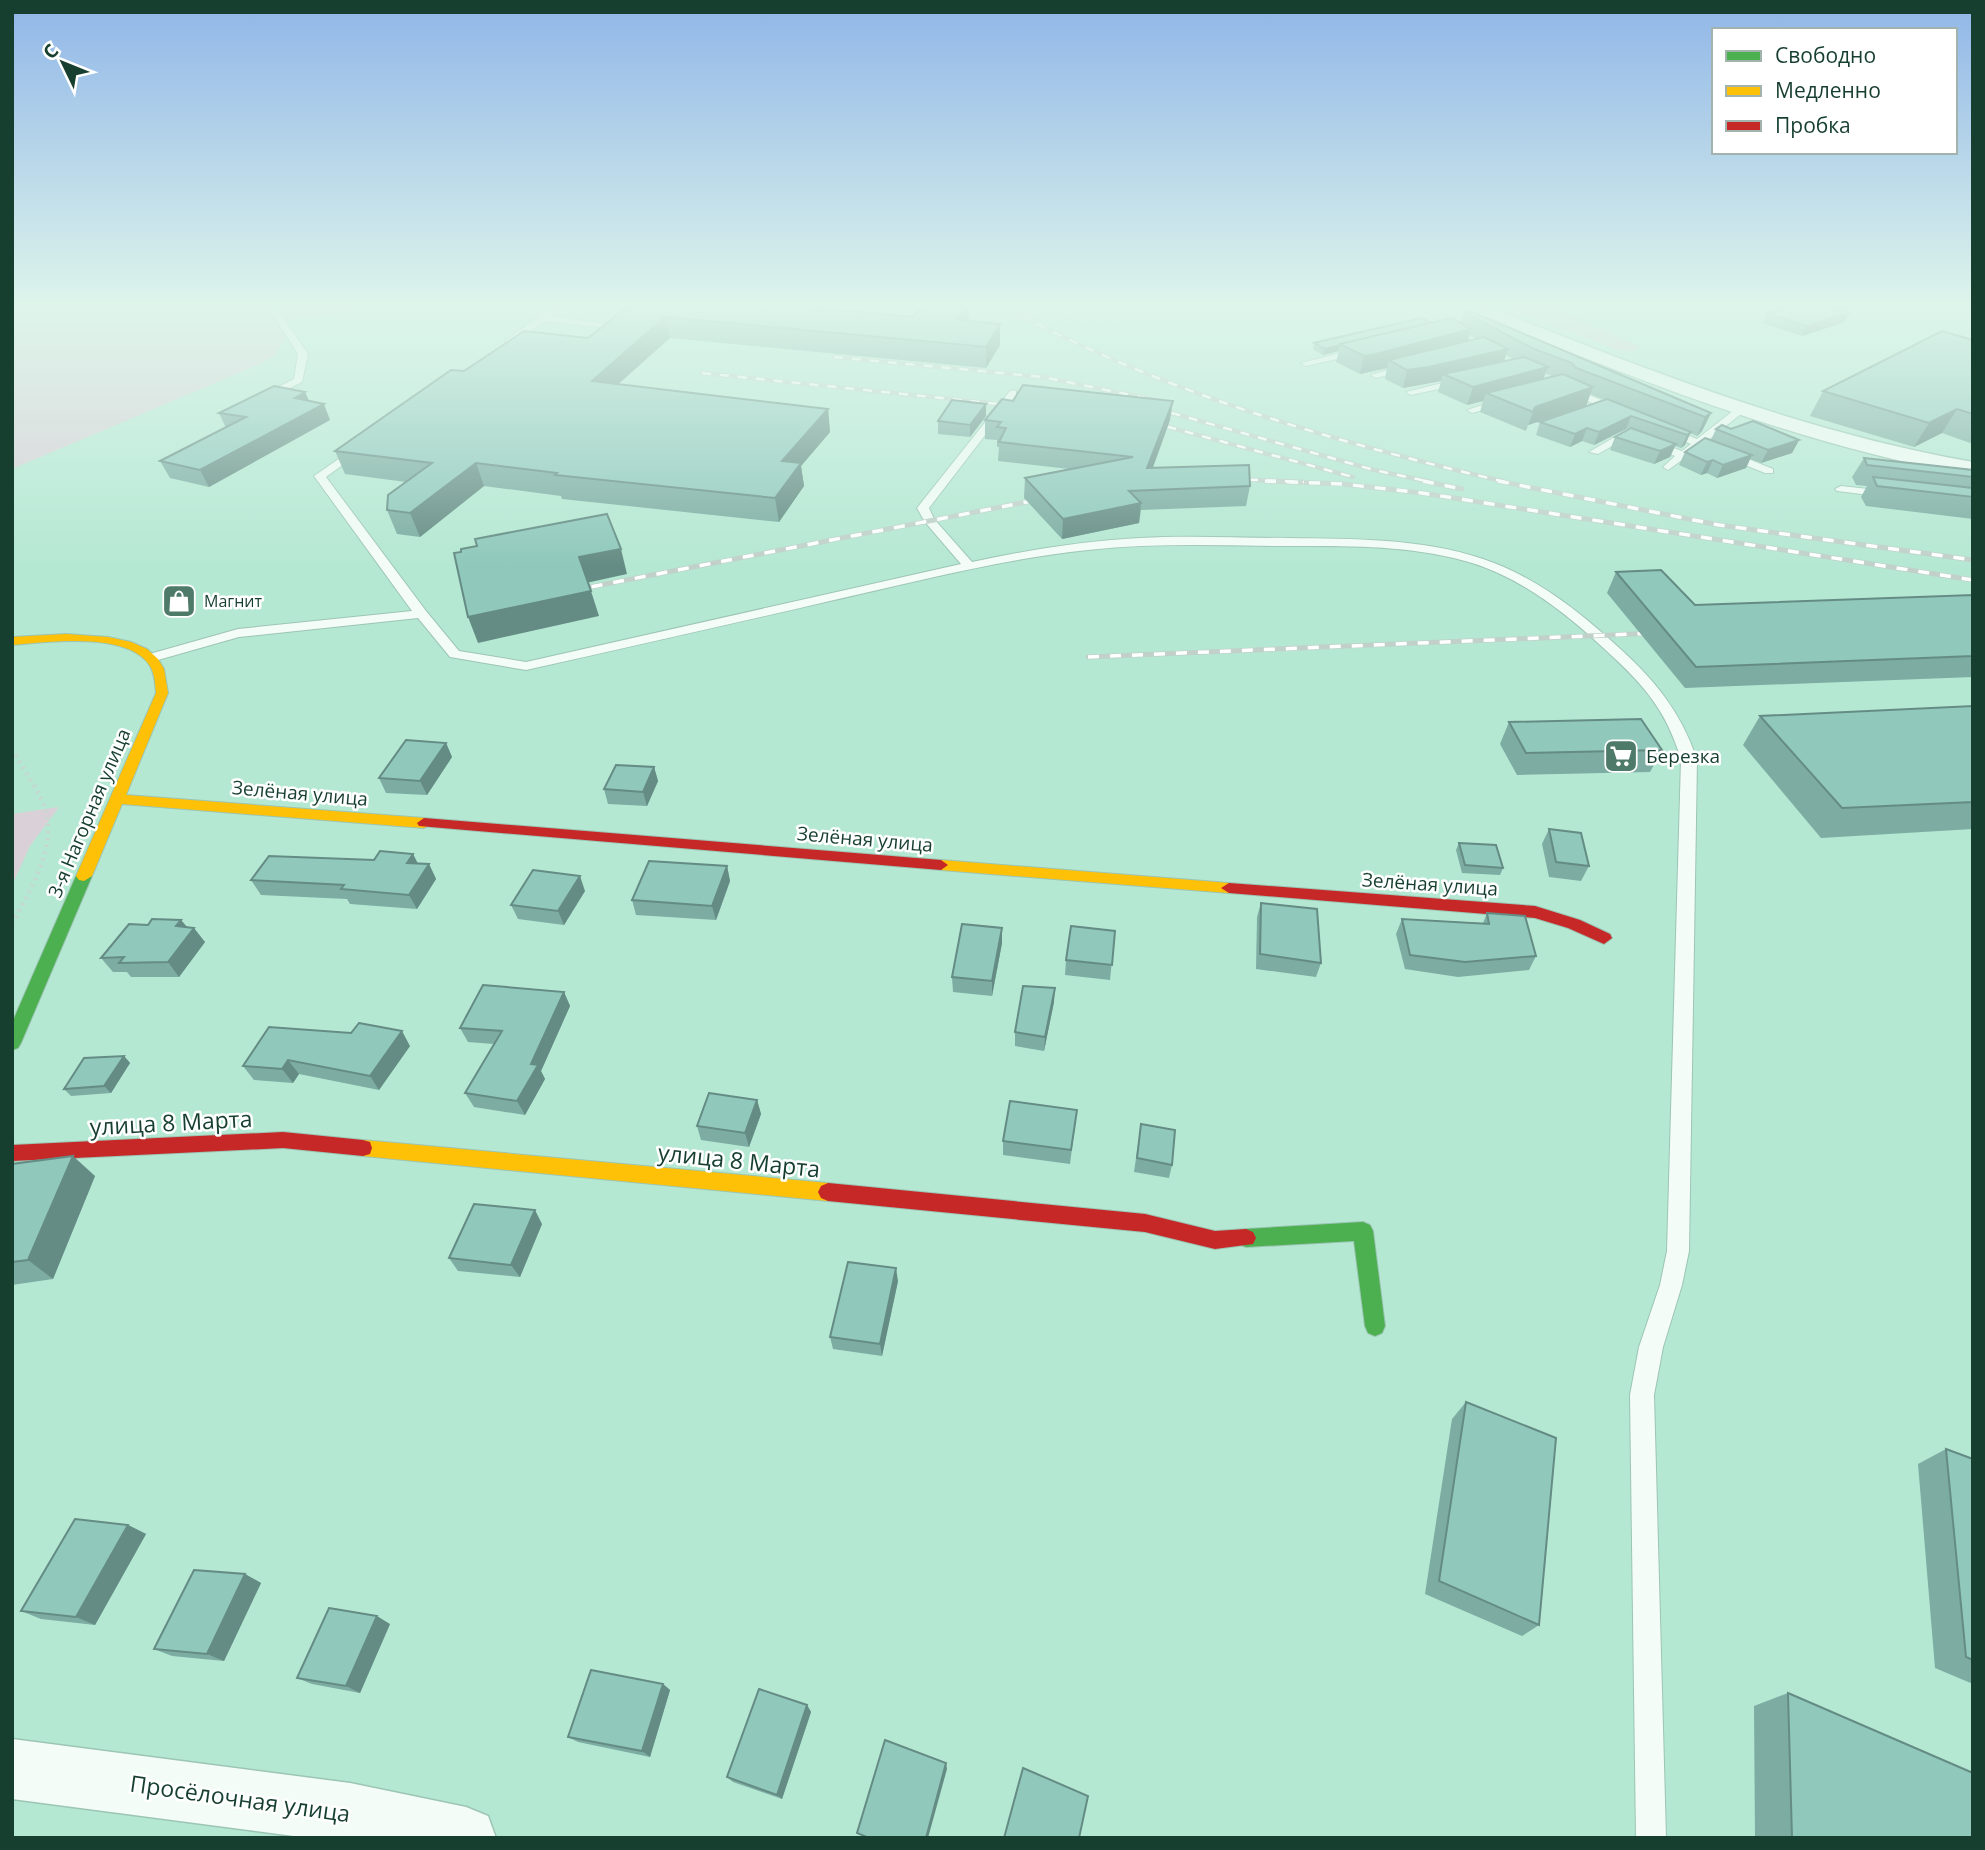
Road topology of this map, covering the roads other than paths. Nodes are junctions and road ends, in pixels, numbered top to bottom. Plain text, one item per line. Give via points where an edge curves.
1 (274, 393) edge
2 (1013, 393) dead end
3 (1578, 393) edge
4 (1697, 393) edge
5 (1511, 400) edge
6 (256, 403) edge
7 (1604, 405) junction
8 (1742, 409) junction
9 (1472, 410) edge
10 (1592, 410) edge
11 (1628, 415) edge
12 (1651, 424) edge
13 (376, 436) edge
14 (1699, 443) junction
15 (1594, 452) dead end
16 (1683, 455) junction
17 (1668, 467) dead end
18 (1973, 469) edge
19 (1769, 471) dead end
20 (1842, 489) dead end
21 (1894, 495) edge
22 (969, 566) junction
23 (421, 614) junction
24 (12, 641) edge
25 (151, 658) junction
26 (118, 799) junction
27 (1604, 938) dead end
28 (12, 1043) edge
29 (12, 1153) edge
30 (1375, 1326) dead end
31 (12, 1769) edge
32 (466, 1838) edge
33 (1651, 1838) edge

1 - 6 lane
2 - 22 lane via 923,508
3 - 7 lane
4 - 8 street
5 - 9 lane
7 - 10 lane
7 - 11 lane
8 - 14 lane
8 - 18 street via 1830,439
12 - 14 lane
13 - 23 lane via 320,475
14 - 16 lane
14 - 19 lane
15 - 16 lane via 1625,434
16 - 17 lane
20 - 21 lane
22 - 23 lane via 526,666 455,654
22 - 33 lane via 1154,540 1338,543 1444,552 1504,571 1550,597 1650,683 1681,730 1689,760 1678,1251 1642,1395
23 - 25 lane via 238,633
24 - 25 street via 91,639 126,646
25 - 26 street, 3-я Нагорная улица via 162,693
26 - 27 street, Зелёная улица via 1535,912
26 - 28 street, 3-я Нагорная улица
29 - 30 street, улица 8 Марта via 283,1140 1145,1223 1215,1240 1363,1231
31 - 32 street, Просёлочная улица via 350,1813

